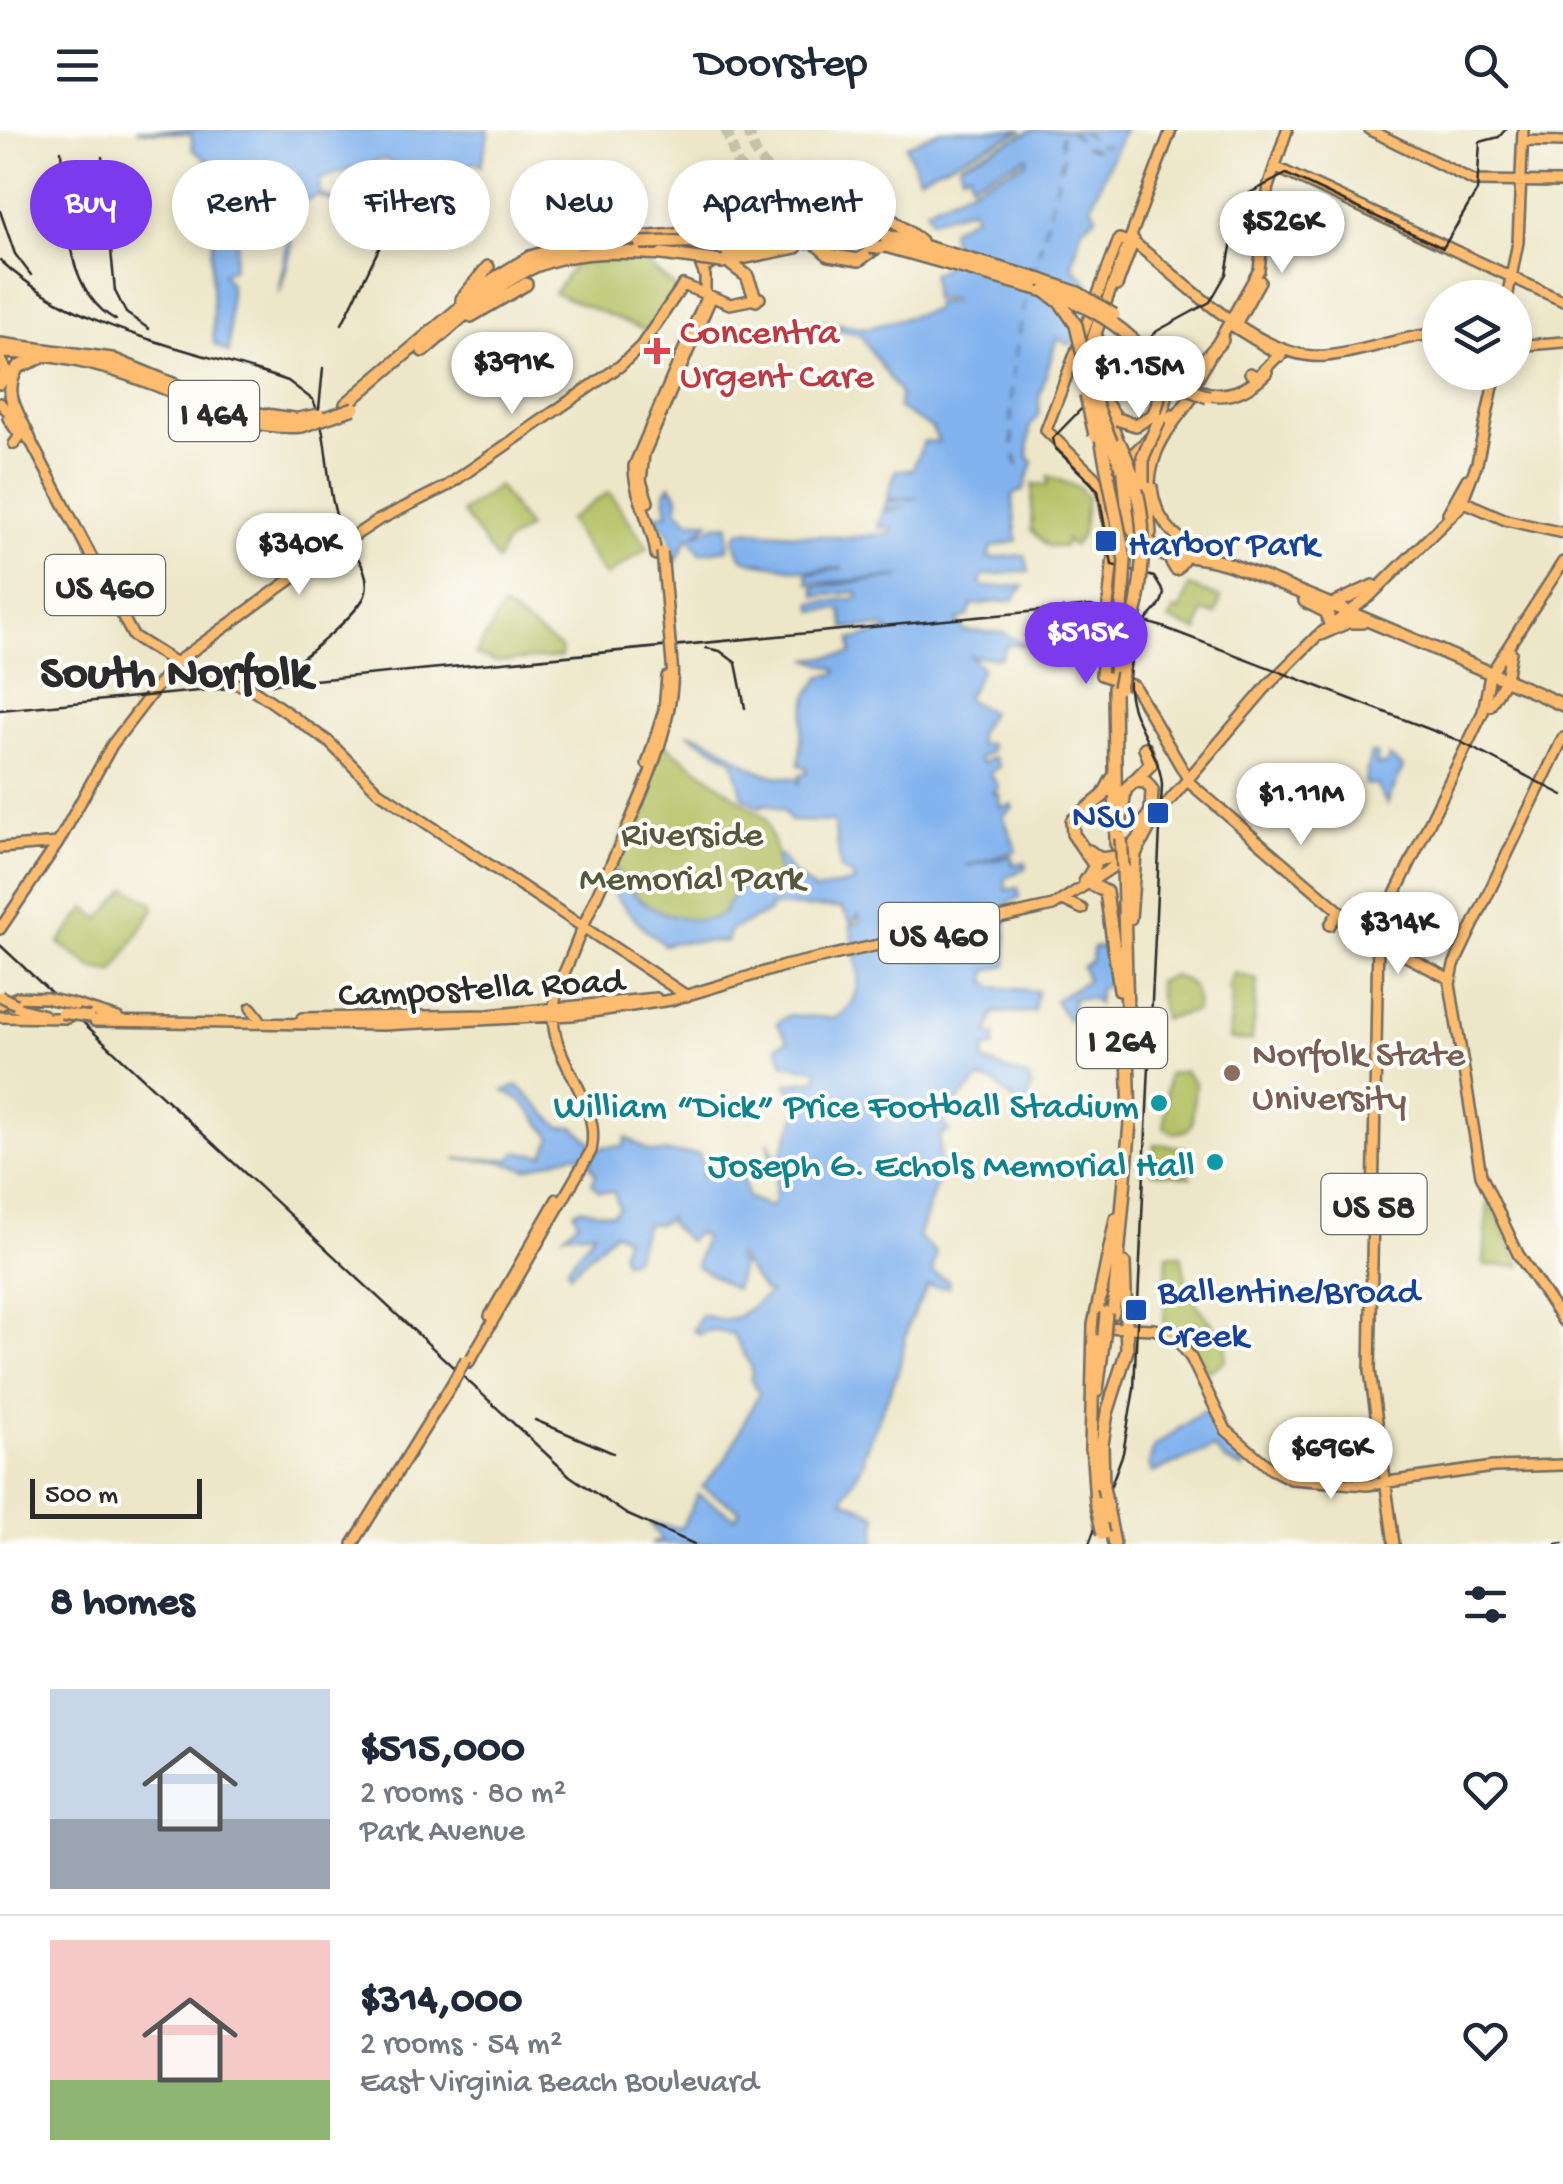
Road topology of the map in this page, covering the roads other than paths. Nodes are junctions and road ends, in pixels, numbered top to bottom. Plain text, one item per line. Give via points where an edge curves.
1 (1173, 130) edge
2 (1370, 130) edge
3 (1380, 130) edge
4 (1286, 134) edge
5 (1526, 136) edge
6 (1563, 142) edge
7 (1276, 169) junction
8 (1522, 182) junction
9 (1563, 182) edge
10 (797, 208) joint
11 (896, 224) edge
12 (896, 239) edge
13 (920, 241) junction
14 (896, 242) edge
15 (896, 244) edge
16 (648, 246) edge
17 (648, 248) edge
18 (1122, 249) junction
19 (549, 250) edge
20 (598, 250) edge
21 (698, 250) edge
22 (719, 250) edge
23 (735, 250) edge
24 (753, 250) edge
25 (785, 250) edge
26 (834, 250) edge
27 (868, 250) edge
28 (715, 252) junction
29 (766, 255) junction
30 (943, 256) junction
31 (705, 266) junction
32 (1162, 267) junction
33 (519, 274) junction
34 (495, 276) junction
35 (1514, 278) junction
36 (1041, 290) junction
37 (709, 295) junction
38 (752, 299) junction
39 (1563, 302) edge
40 (1105, 305) joint
41 (1235, 325) junction
42 (442, 335) junction
43 (1225, 339) junction
44 (1422, 339) edge
45 (0, 340) edge
46 (1422, 340) edge
47 (1563, 340) edge
48 (1532, 343) edge
49 (1144, 348) junction
50 (1285, 352) junction
51 (686, 353) junction
52 (0, 356) edge
53 (100, 357) junction
54 (69, 360) junction
55 (1269, 372) junction
56 (1250, 373) dead end
57 (0, 383) edge
58 (1489, 390) edge
59 (1490, 390) edge
60 (1094, 391) junction
61 (1198, 392) junction
62 (0, 406) edge
63 (350, 406) junction
64 (1154, 417) junction
65 (300, 422) junction
66 (1114, 427) junction
67 (29, 442) junction
68 (14, 444) junction
69 (1120, 444) junction
70 (0, 446) edge
71 (1138, 446) junction
72 (1462, 497) junction
73 (646, 505) junction
74 (1128, 508) junction
75 (1148, 512) junction
76 (1563, 530) edge
77 (1149, 538) junction
78 (1216, 558) junction
79 (1563, 562) edge
80 (1563, 572) edge
81 (1240, 576) junction
82 (1271, 580) junction
83 (1373, 586) junction
84 (1329, 602) junction
85 (1136, 609) junction
86 (1345, 612) junction
87 (1367, 621) junction
88 (1126, 625) junction
89 (1321, 634) junction
90 (1414, 645) junction
91 (1441, 650) junction
92 (174, 664) junction
93 (1498, 678) junction
94 (1563, 707) edge
95 (645, 730) dead end
96 (660, 733) junction
97 (1563, 738) edge
98 (1146, 748) dead end
99 (1116, 773) junction
100 (1188, 778) junction
101 (1132, 781) junction
102 (1121, 820) junction
103 (1149, 827) junction
104 (1136, 836) junction
105 (58, 843) junction
106 (0, 848) edge
107 (1118, 856) junction
108 (1088, 883) junction
109 (1064, 898) junction
110 (1082, 910) dead end
111 (1339, 912) junction
112 (581, 923) junction
113 (1330, 925) dead end
114 (0, 929) edge
115 (1378, 937) junction
116 (1394, 952) junction
117 (1379, 962) junction
118 (1453, 980) junction
119 (684, 993) junction
120 (1124, 994) junction
121 (0, 1000) edge
122 (252, 1008) dead end
123 (551, 1013) junction
124 (64, 1015) junction
125 (0, 1017) edge
126 (118, 1018) junction
127 (259, 1018) junction
128 (92, 1019) junction
129 (230, 1024) junction
130 (237, 1033) dead end
131 (1120, 1220) junction
132 (1563, 1321) edge
133 (1094, 1323) junction
134 (1128, 1325) junction
135 (1096, 1450) junction
136 (1563, 1465) edge
137 (1385, 1483) junction
138 (1104, 1539) edge
139 (1396, 1543) edge
140 (356, 1544) edge
141 (1114, 1544) edge

1 - 18 main road
2 - 8 main road via 1470,179
3 - 8 main road via 1471,175
4 - 7 main road
5 - 6 main road
5 - 8 main road
7 - 35 main road via 1436,249 1459,252
7 - 41 main road via 1255,297
8 - 9 main road
8 - 35 main road
10 - 10 highway via 834,258 854,261 872,254 882,233 875,214 855,202
11 - 13 highway
12 - 13 highway
13 - 30 highway
14 - 30 highway, I 264
15 - 30 highway, I 264
16 - 28 highway, I 464, bridge
17 - 28 highway, I 464, bridge
18 - 32 main road
18 - 32 main road
18 - 40 main road
18 - 60 main road via 1100,329
18 - 100 main road via 1046,430 1103,491 1113,559 1100,672 1134,686
19 - 33 highway, I 464
20 - 33 highway, I 464
21 - 31 main road
22 - 28 highway, I 464
23 - 28 highway
24 - 31 highway
25 - 29 highway
26 - 27 highway via 848,256
28 - 29 highway
28 - 38 highway via 742,270
29 - 38 highway via 752,270
30 - 36 highway, I 264
30 - 49 highway, I 264, bridge via 1078,294 1115,316
31 - 37 main road
32 - 41 main road
33 - 34 highway, I 464
33 - 42 highway
34 - 42 highway, I 464
34 - 63 highway, I 464
35 - 39 main road
36 - 49 highway, bridge via 1100,315
36 - 60 highway, I 264, bridge via 1073,320
37 - 38 main road via 730,304
37 - 51 main road
37 - 92 main road via 685,285 620,366 448,486 378,521
40 - 60 highway via 1088,346
41 - 43 main road
41 - 50 main road
42 - 63 highway, I 464
43 - 49 highway via 1189,371
43 - 61 main road
43 - 71 main road via 1190,393
44 - 50 main road via 1336,354
45 - 53 highway, I 464
45 - 53 highway
46 - 50 main road via 1330,362
47 - 48 main road
49 - 61 highway
49 - 61 highway, bridge via 1176,383
49 - 64 highway, I 264, bridge via 1163,370 1167,390
49 - 66 highway, bridge via 1158,380 1157,408 1138,425
50 - 55 main road
51 - 73 main road via 642,459
51 - 73 main road via 630,466
52 - 54 highway, I 464
52 - 57 highway via 6,371
53 - 65 highway, I 464 via 250,415
54 - 65 highway, I 464 via 131,375 237,420 270,427
54 - 67 highway via 32,360 12,374 10,403
55 - 56 main road
55 - 61 highway via 1234,394
58 - 72 main road, US 460
59 - 72 main road, US 460
60 - 66 highway
60 - 74 highway, bridge via 1122,468
60 - 88 highway, I 264, bridge via 1125,561
61 - 75 highway via 1152,454
61 - 78 main road via 1158,453 1153,494 1174,536
62 - 67 main road
62 - 68 main road via 19,434
63 - 65 highway, I 464, bridge
64 - 71 main road
64 - 75 highway, I 264, bridge via 1142,483
64 - 77 highway, bridge via 1138,469 1137,523
66 - 69 main road, bridge
66 - 74 main road, bridge via 1127,472
67 - 68 main road
67 - 92 main road, US 460 via 133,636
68 - 70 main road
69 - 74 main road, bridge via 1130,475
69 - 85 highway, bridge via 1144,521
71 - 74 main road via 1119,474
72 - 76 main road
72 - 83 main road, US 460
72 - 86 main road, US 460 via 1448,520
73 - 96 main road, bridge via 661,543 669,664
74 - 77 main road
74 - 81 highway via 1138,539 1176,569 1184,558
74 - 88 highway, bridge via 1132,583
75 - 77 highway, I 264
77 - 78 highway via 1163,550
77 - 85 highway, I 264, bridge
78 - 82 highway
79 - 93 main road, US 58
80 - 93 main road, US 58
81 - 82 highway
81 - 86 highway via 1327,612
82 - 84 highway
83 - 84 highway via 1353,599
83 - 86 main road, US 460
84 - 86 highway
85 - 88 highway, I 264, bridge
86 - 87 highway via 1361,612
86 - 89 main road, US 460
86 - 100 main road, US 460 via 1269,679
87 - 89 highway
87 - 90 highway
87 - 91 highway
88 - 99 highway, I 264, bridge via 1116,688
89 - 100 main road, US 460
90 - 91 highway
90 - 93 highway
91 - 93 highway
92 - 105 main road via 112,745
92 - 112 main road, US 460, bridge via 249,687 329,742 372,786
93 - 94 highway
93 - 115 main road, US 58
95 - 96 main road
96 - 112 main road
96 - 112 main road
97 - 118 main road
98 - 101 highway via 1150,764
99 - 102 highway, I 264
99 - 107 highway, I 264
99 - 108 highway via 1105,795 1072,820 1072,833 1095,867
100 - 103 main road, US 460
100 - 104 main road, US 460
100 - 111 main road
100 - 115 main road
101 - 102 highway
101 - 104 highway via 1146,782 1153,792 1150,814
102 - 107 highway, I 264
103 - 108 main road, US 460
103 - 120 highway via 1134,856
104 - 107 main road, US 460
105 - 106 main road
105 - 114 main road
107 - 108 main road, US 460
107 - 120 highway, I 264
108 - 109 main road, US 460
108 - 120 highway via 1106,892
109 - 110 main road
109 - 119 main road, Campostella Road / US 460
111 - 113 main road
111 - 115 main road
112 - 119 main road, US 460
112 - 123 main road
115 - 116 main road
115 - 117 main road, US 58
115 - 118 main road
116 - 117 main road
116 - 118 main road
117 - 137 main road, US 58 via 1370,1371
118 - 132 main road via 1482,1175 1518,1254
119 - 123 main road, Campostella Road
120 - 131 highway, I 264
121 - 124 main road, bridge
121 - 126 main road, bridge via 46,998
122 - 127 main road
123 - 127 main road, Campostella Road
123 - 129 main road, Campostella Road via 383,1025
123 - 140 main road, bridge via 552,1044 591,1138 468,1361
124 - 125 main road
124 - 128 main road, Campostella Road, bridge
126 - 127 main road, Campostella Road
126 - 128 main road
128 - 129 main road, Campostella Road
129 - 130 main road
131 - 133 highway
131 - 134 highway
131 - 135 highway, I 264, bridge
133 - 134 main road
133 - 135 highway
134 - 135 highway via 1125,1360
134 - 137 main road via 1165,1328 1185,1341 1228,1425 1276,1467 1297,1479
135 - 138 highway, I 264, bridge
135 - 141 highway, I 264, bridge
136 - 137 main road
137 - 139 main road, US 58

